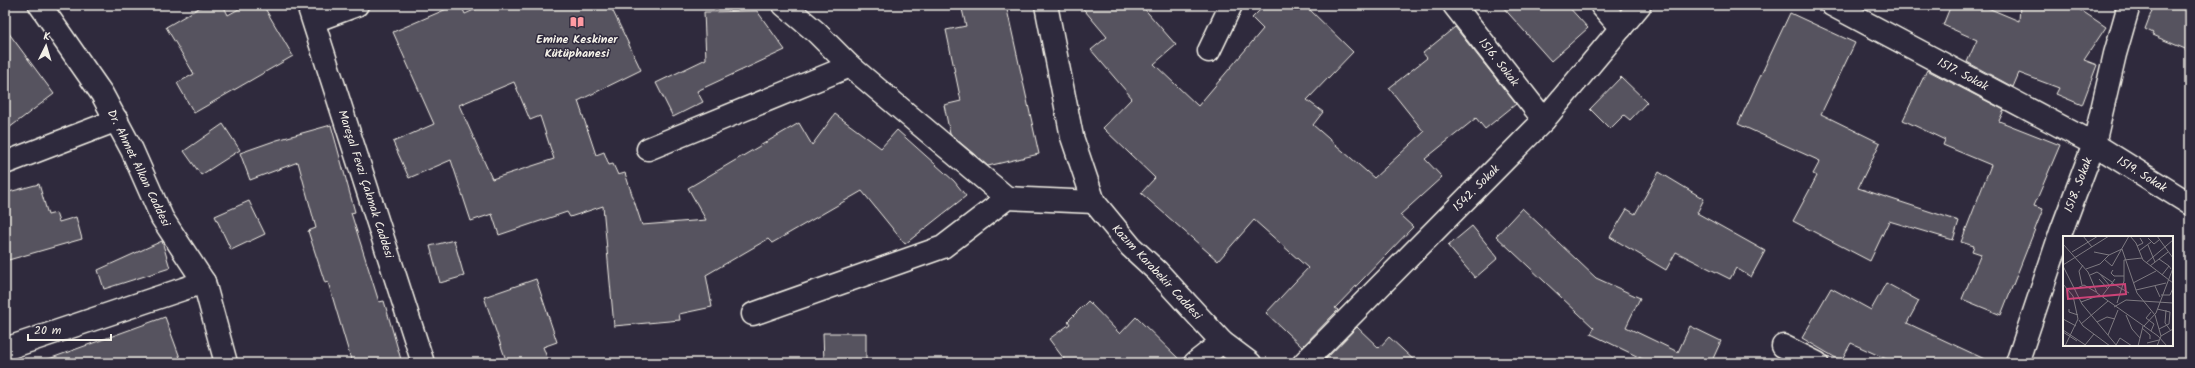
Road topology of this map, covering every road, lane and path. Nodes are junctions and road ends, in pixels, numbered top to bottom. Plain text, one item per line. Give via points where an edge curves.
1 (40, 5) edge
2 (357, 5) edge
3 (784, 5) edge
4 (1046, 5) edge
5 (1231, 5) edge
6 (1454, 5) edge
7 (1601, 5) edge
8 (1640, 5) edge
9 (1832, 5) edge
10 (2129, 5) edge
11 (311, 13) edge
12 (1621, 28) junction
13 (1209, 51) dead end
14 (850, 66) junction
15 (117, 120) junction
16 (1544, 120) junction
17 (2094, 144) junction
18 (648, 149) dead end
19 (5, 163) edge
20 (1007, 198) junction
21 (1094, 202) junction
22 (2190, 204) edge
23 (204, 282) junction
24 (753, 314) dead end
25 (1222, 342) junction
26 (1783, 346) dead end
27 (5, 349) edge
28 (226, 363) edge
29 (423, 363) edge
30 (1195, 363) edge
31 (1250, 363) edge
32 (1304, 363) edge
33 (1817, 363) edge
34 (2018, 363) edge

1 - 15 street, Dr. Ahmet Alkan Caddesi via 95,82
2 - 11 street
3 - 14 street
4 - 21 street, Kazım Karabekir Caddesi via 1072,137
5 - 13 street
6 - 16 street, 1516. Sokak
7 - 12 street
8 - 12 street, 1542. Sokak
9 - 17 street, 1517. Sokak
10 - 17 street, 1518. Sokak
11 - 29 street, Mareşal Fevzi Çakmak Caddesi
12 - 16 street, 1542. Sokak
14 - 18 street
14 - 20 street
15 - 19 street
15 - 23 street, Dr. Ahmet Alkan Caddesi via 162,218
16 - 32 street, 1542. Sokak
17 - 22 street, 1519. Sokak
17 - 34 street, 1518. Sokak via 2061,232
20 - 21 street
20 - 24 street via 942,247
21 - 25 street, Kazım Karabekir Caddesi via 1131,247 1157,271
23 - 27 street
23 - 28 street, Dr. Ahmet Alkan Caddesi
25 - 30 street
25 - 31 street, Kazım Karabekir Caddesi
26 - 33 street

